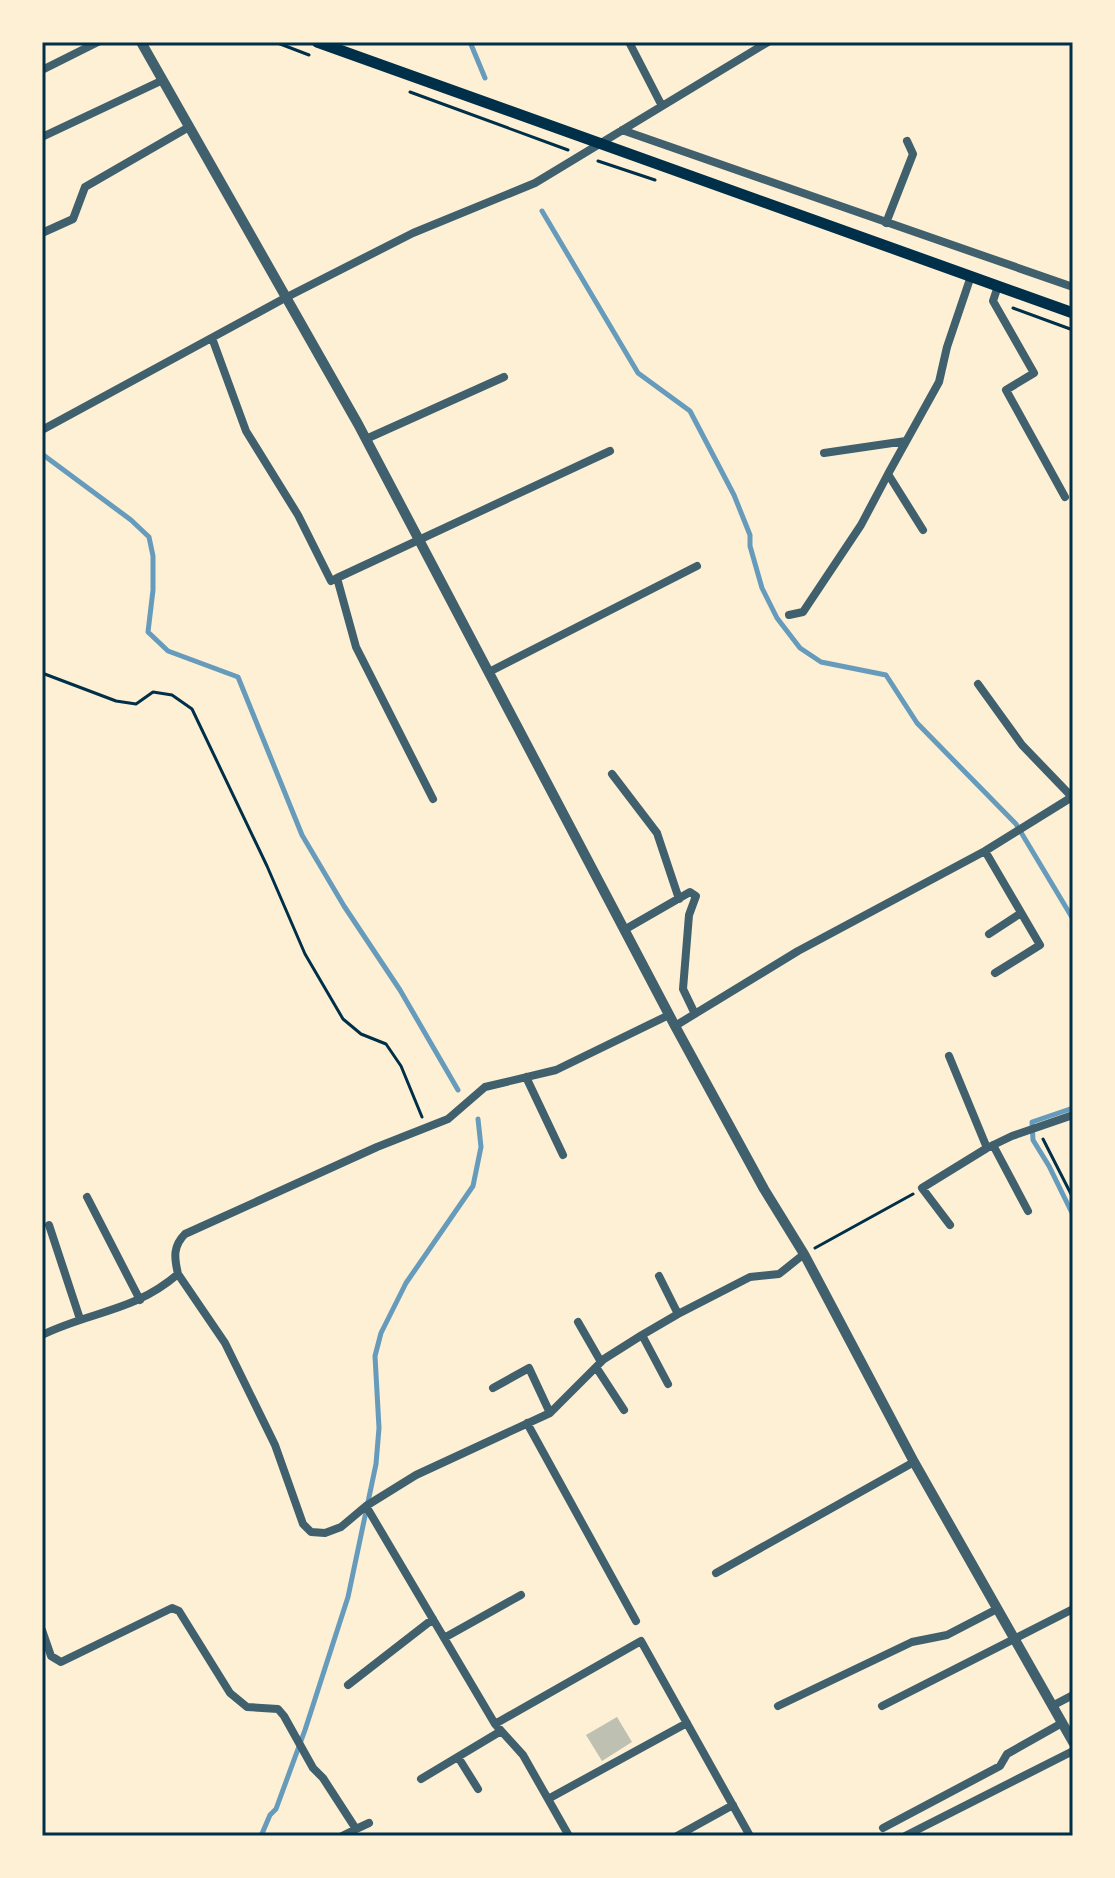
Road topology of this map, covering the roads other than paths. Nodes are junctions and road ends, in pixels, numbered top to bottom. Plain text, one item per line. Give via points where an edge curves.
1 (98, 42) edge
2 (141, 42) edge
3 (317, 42) edge
4 (629, 42) edge
5 (768, 42) edge
6 (42, 70) edge
7 (163, 80) junction
8 (662, 106) junction
9 (189, 127) junction
10 (622, 130) junction
11 (42, 137) edge
12 (907, 141) dead end
13 (601, 144) junction
14 (886, 223) junction
15 (42, 233) edge
16 (971, 276) junction
17 (998, 286) junction
18 (1073, 287) edge
19 (285, 298) junction
20 (1073, 313) edge
21 (212, 338) junction
22 (504, 377) dead end
23 (42, 430) edge
24 (366, 439) junction
25 (906, 441) junction
26 (610, 451) dead end
27 (824, 453) dead end
28 (888, 474) junction
29 (1065, 497) dead end
30 (923, 530) dead end
31 (418, 539) junction
32 (697, 566) dead end
33 (337, 578) junction
34 (789, 615) dead end
35 (489, 672) junction
36 (978, 684) dead end
37 (612, 774) dead end
38 (1072, 797) edge
39 (433, 799) dead end
40 (985, 851) junction
41 (679, 899) junction
42 (1021, 913) junction
43 (624, 930) junction
44 (989, 934) dead end
45 (995, 973) dead end
46 (695, 1014) junction
47 (669, 1015) junction
48 (675, 1026) junction
49 (949, 1056) dead end
50 (526, 1077) junction
51 (1073, 1115) edge
52 (990, 1146) junction
53 (563, 1155) dead end
54 (87, 1197) dead end
55 (1028, 1211) dead end
56 (49, 1225) dead end
57 (950, 1225) dead end
58 (804, 1254) junction
59 (178, 1274) junction
60 (659, 1276) dead end
61 (140, 1300) junction
62 (678, 1314) junction
63 (80, 1319) junction
64 (578, 1322) dead end
65 (42, 1335) edge
66 (642, 1335) junction
67 (599, 1364) junction
68 (668, 1384) dead end
69 (493, 1388) dead end
70 (624, 1410) dead end
71 (550, 1413) junction
72 (527, 1423) junction
73 (914, 1462) junction
74 (366, 1506) junction
75 (716, 1573) dead end
76 (521, 1595) dead end
77 (997, 1609) junction
78 (1073, 1609) edge
79 (433, 1619) junction
80 (636, 1621) dead end
81 (42, 1630) edge
82 (444, 1638) junction
83 (1015, 1639) junction
84 (348, 1685) dead end
85 (1073, 1695) edge
86 (778, 1706) dead end
87 (882, 1706) dead end
88 (1052, 1706) junction
89 (687, 1723) junction
90 (1062, 1723) junction
91 (498, 1727) junction
92 (1073, 1742) edge
93 (1073, 1751) edge
94 (458, 1757) junction
95 (421, 1779) dead end
96 (478, 1789) dead end
97 (548, 1799) junction
98 (733, 1805) junction
99 (369, 1823) dead end
100 (883, 1828) dead end
101 (356, 1829) junction
102 (342, 1836) edge
103 (569, 1836) edge
104 (677, 1836) edge
105 (750, 1836) edge
106 (905, 1836) edge

1 - 6 street
2 - 7 street
3 - 13 main road
4 - 8 street
5 - 8 street
7 - 9 street
7 - 11 street
8 - 10 street
9 - 15 street via 85,187 73,219
9 - 19 street
10 - 13 street
10 - 14 street
12 - 14 street via 913,154
13 - 16 main road
13 - 19 street via 535,183 413,233
14 - 18 street
16 - 17 main road
16 - 25 street via 939,382
17 - 20 main road
17 - 29 street via 993,301 1034,373 1006,390
19 - 21 street
19 - 24 street
21 - 23 street
21 - 33 street via 246,431 331,581
22 - 24 street
24 - 31 street
25 - 27 street
25 - 28 street
26 - 31 street
28 - 30 street
28 - 34 street via 803,612
31 - 33 street
31 - 35 street
32 - 35 street
33 - 39 street via 356,647
35 - 43 street
36 - 38 street via 1022,745
37 - 41 street via 657,833
38 - 40 street
40 - 42 street
40 - 46 street via 798,951
41 - 43 street
41 - 46 street via 690,892 696,896 689,915 683,989
42 - 44 street
42 - 45 street via 1040,945
43 - 47 street
46 - 48 street
47 - 48 street
47 - 50 street via 556,1070
48 - 58 street
49 - 52 street
50 - 53 street
50 - 59 street via 485,1087 448,1119 185,1234 174,1259
51 - 52 street
52 - 55 street
52 - 57 street via 922,1188
54 - 61 street
56 - 63 street
58 - 62 street via 779,1274 750,1277
58 - 73 street
59 - 61 street
59 - 74 street via 225,1343 275,1445 303,1524 311,1532 325,1533
60 - 62 street
61 - 63 street
62 - 66 street
63 - 65 street
64 - 67 street
66 - 67 street
66 - 68 street
67 - 70 street
67 - 71 street
69 - 71 street via 529,1368
71 - 72 street
72 - 74 street via 416,1475
72 - 80 street
73 - 75 street
73 - 77 street
74 - 79 street
76 - 82 street
77 - 83 street
77 - 86 street via 947,1635 912,1642
78 - 83 street
79 - 82 street
79 - 84 street
81 - 101 street via 51,1656 61,1662 172,1608 179,1611 230,1693 247,1707 278,1709
82 - 91 street
83 - 87 street
83 - 88 street
85 - 88 street
88 - 90 street
89 - 91 street via 641,1641
89 - 97 street
89 - 98 street
90 - 92 street
90 - 100 street via 1007,1754 1000,1766
91 - 94 street
91 - 97 street via 523,1755
93 - 106 street
94 - 95 street
94 - 96 street
97 - 103 street
98 - 104 street
98 - 105 street
99 - 101 street
101 - 102 street

